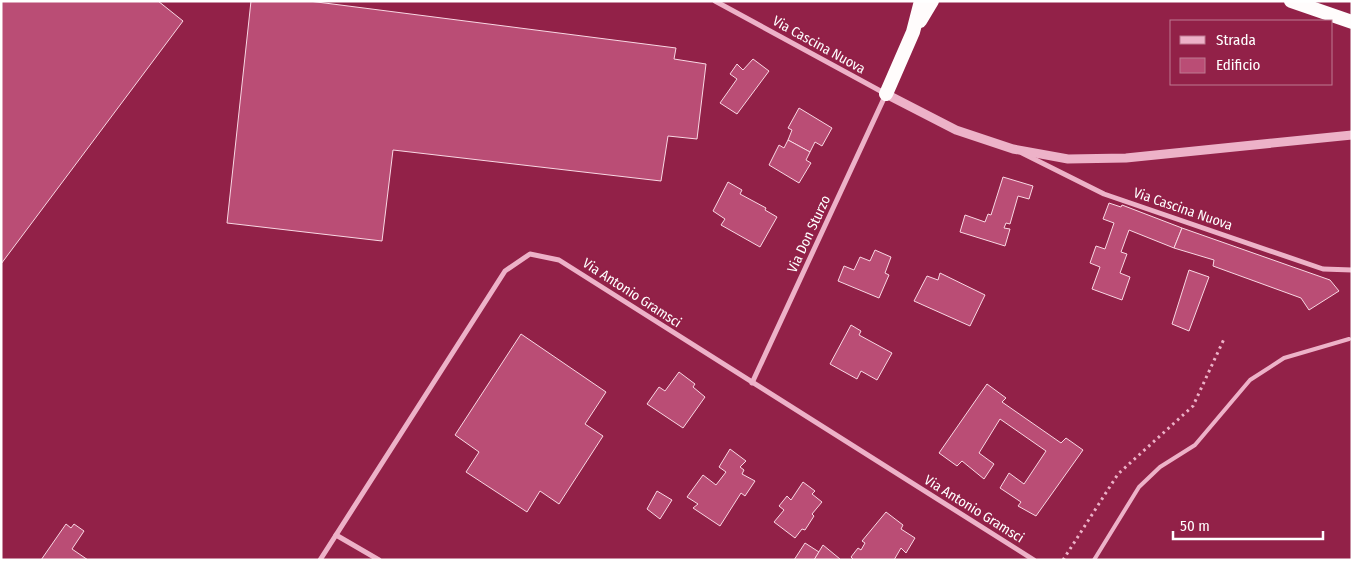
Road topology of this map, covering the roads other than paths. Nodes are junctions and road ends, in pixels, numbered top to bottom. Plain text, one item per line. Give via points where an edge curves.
1 (715, 1) edge
2 (921, 1) edge
3 (932, 1) edge
4 (1281, 1) edge
5 (1291, 1) edge
6 (1331, 15) junction
7 (1352, 22) edge
8 (913, 32) junction
9 (886, 94) junction
10 (1352, 135) edge
11 (1013, 149) junction
12 (1352, 270) edge
13 (1349, 339) dead end
14 (752, 383) junction
15 (336, 535) junction
16 (320, 560) edge
17 (379, 560) edge
18 (1034, 560) edge
19 (1094, 560) edge

1 - 9 street, Via Cascina Nuova
2 - 8 highway
3 - 8 highway
4 - 6 highway
5 - 6 highway
6 - 7 highway
8 - 9 highway
9 - 11 street via 956,130
9 - 14 street, Via Don Sturzo
10 - 11 street via 1126,158 1068,159
11 - 12 street, Via Cascina Nuova via 1104,194 1323,269
13 - 19 lane via 1284,358 1250,380 1195,445 1160,467 1139,487
14 - 15 street, Via Antonio Gramsci via 559,260 530,254 505,271
14 - 18 street, Via Antonio Gramsci
15 - 16 street, Via Antonio Gramsci
15 - 17 street

